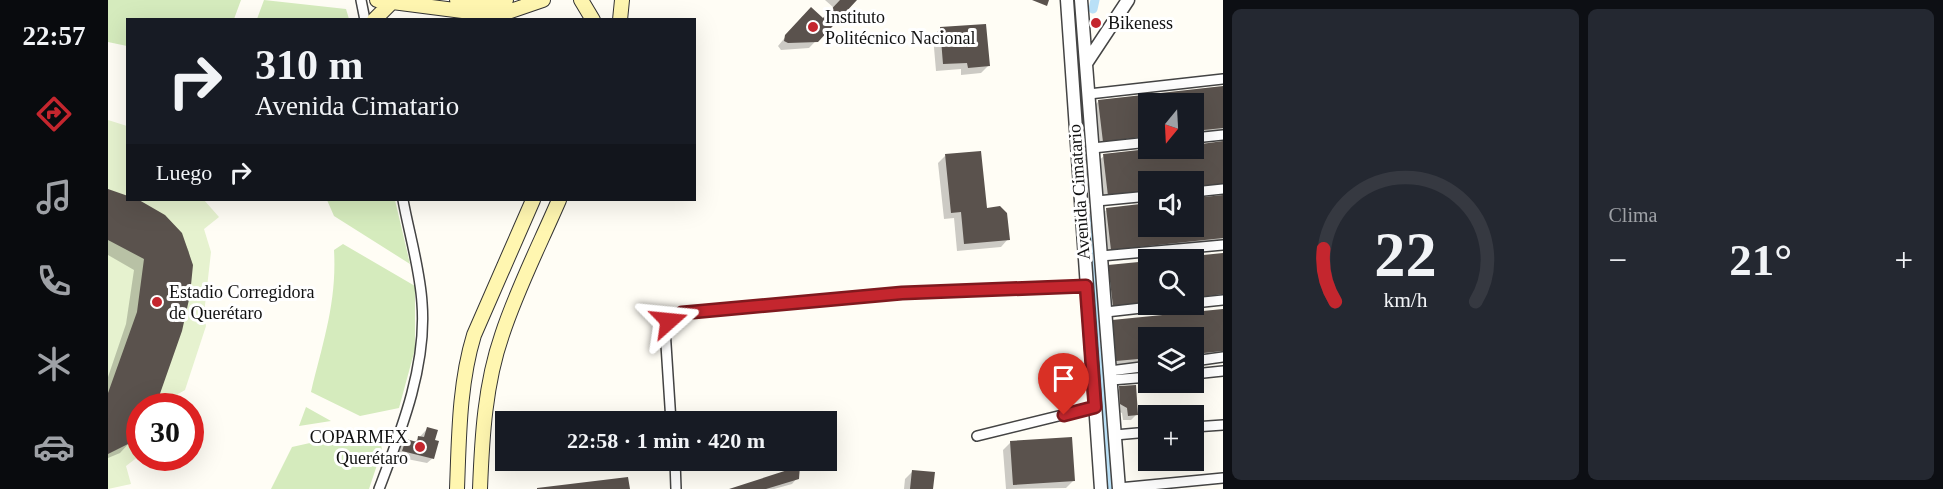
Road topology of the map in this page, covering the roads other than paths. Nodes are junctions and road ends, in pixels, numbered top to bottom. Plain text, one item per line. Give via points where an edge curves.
1 (361, 0) edge
2 (377, 0) edge
3 (457, 0) edge
4 (506, 0) edge
5 (543, 0) edge
6 (581, 0) edge
7 (596, 0) edge
8 (622, 0) edge
9 (1067, 0) edge
10 (1081, 0) edge
11 (1128, 0) edge
12 (392, 2) junction
13 (365, 18) edge
14 (376, 18) edge
15 (592, 18) edge
16 (593, 18) edge
17 (620, 18) edge
18 (1087, 62) junction
19 (1223, 79) edge
20 (1089, 94) junction
21 (1223, 135) edge
22 (1204, 137) edge
23 (1138, 143) edge
24 (1093, 148) junction
25 (1223, 189) edge
26 (1204, 191) edge
27 (1138, 197) edge
28 (403, 201) edge
29 (533, 201) edge
30 (559, 201) edge
31 (1097, 201) junction
32 (1223, 245) edge
33 (1101, 256) junction
34 (1086, 286) junction
35 (1223, 300) edge
36 (1204, 302) edge
37 (1138, 308) edge
38 (1106, 312) junction
39 (1223, 357) edge
40 (1204, 360) edge
41 (1138, 369) edge
42 (1223, 371) edge
43 (1204, 373) edge
44 (1110, 375) junction
45 (1138, 376) edge
46 (463, 398) junction
47 (487, 403) junction
48 (1095, 407) junction
49 (670, 411) edge
50 (1223, 425) edge
51 (1204, 426) edge
52 (1138, 433) edge
53 (1115, 435) junction
54 (977, 436) dead end
55 (675, 471) edge
56 (1223, 478) edge
57 (379, 489) edge
58 (457, 489) edge
59 (480, 489) edge
60 (676, 489) edge
61 (1101, 489) edge
62 (1119, 489) edge

1 - 13 street
2 - 12 main road
3 - 4 main road
5 - 12 main road via 508,12 486,14
6 - 15 main road
7 - 16 main road
8 - 17 main road
9 - 34 street, Avenida Cimatario
10 - 18 street, Avenida Cimatario
11 - 18 street
12 - 14 main road
18 - 20 street, Avenida Cimatario
19 - 20 street
20 - 24 street, Avenida Cimatario
21 - 22 street
23 - 24 street
24 - 31 street, Avenida Cimatario
25 - 26 street
27 - 31 street
28 - 57 street via 422,303 422,334 398,440
29 - 46 main road via 474,335 467,356
30 - 47 main road via 502,334
31 - 33 street, Avenida Cimatario
32 - 33 street
33 - 38 street, Avenida Cimatario
34 - 48 street, Avenida Cimatario
34 - 49 street via 902,293 682,313 669,321 665,329
35 - 36 street
37 - 38 street
38 - 44 street, Avenida Cimatario
39 - 40 street
41 - 44 street
42 - 43 street
44 - 45 street
44 - 53 street, Avenida Cimatario
46 - 47 main road
46 - 58 main road
47 - 59 main road
48 - 54 street
48 - 61 street, Avenida Cimatario
50 - 51 street
52 - 53 street
53 - 62 street, Avenida Cimatario
55 - 60 street
56 - 62 street

